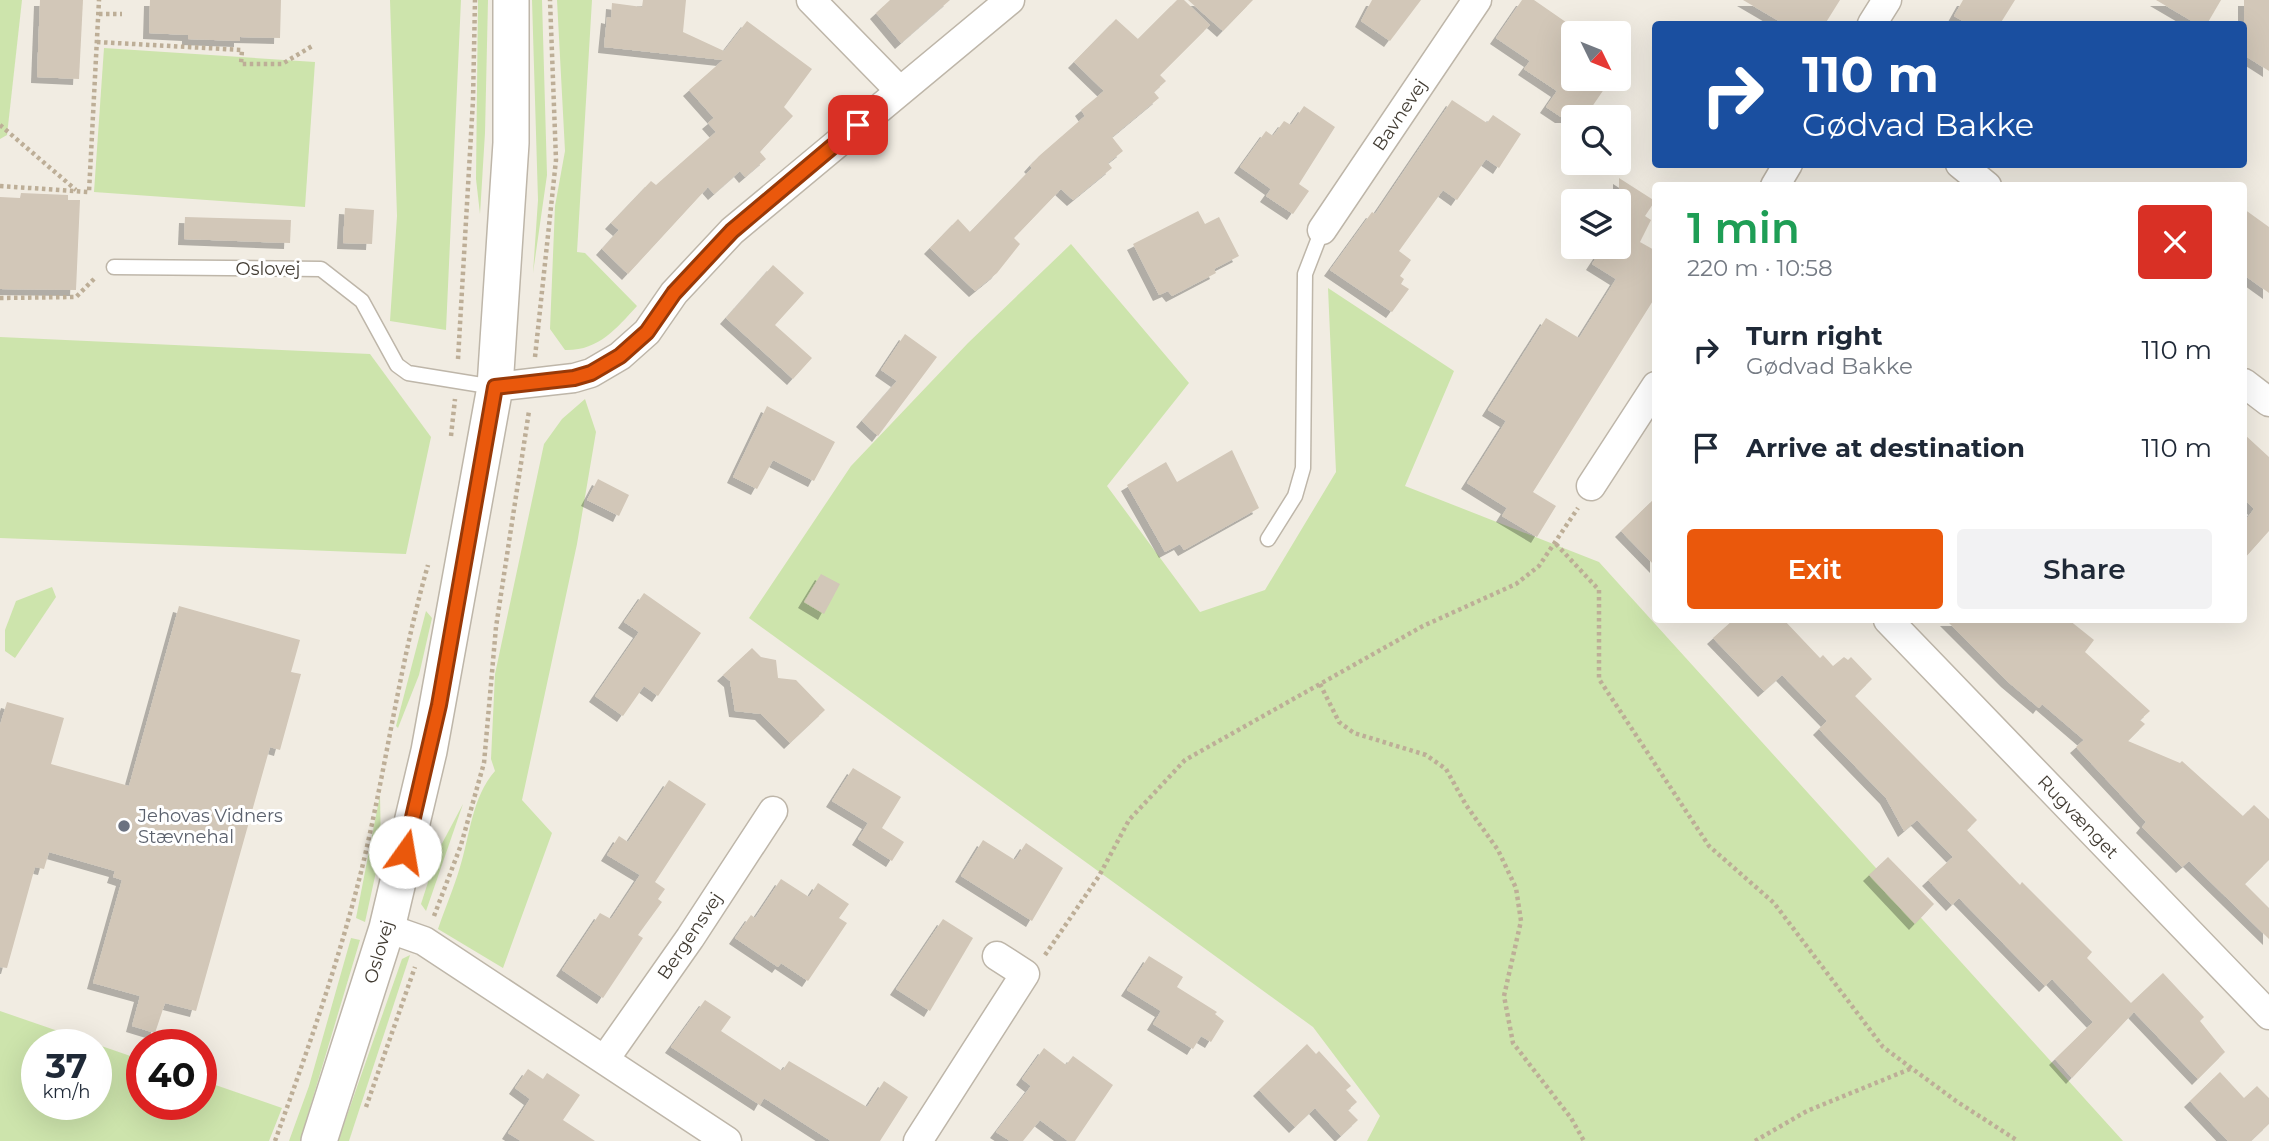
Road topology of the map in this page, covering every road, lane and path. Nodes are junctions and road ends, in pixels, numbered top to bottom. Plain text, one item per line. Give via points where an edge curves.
1 (99, 0) edge
2 (475, 0) edge
3 (511, 0) edge
4 (811, 0) edge
5 (1010, 0) edge
6 (1478, 0) edge
7 (1887, 0) edge
8 (99, 14) junction
9 (122, 15) dead end
10 (1874, 21) edge
11 (97, 42) junction
12 (314, 45) dead end
13 (899, 90) junction
14 (0, 125) edge
15 (1965, 168) edge
16 (1982, 182) edge
17 (0, 186) edge
18 (77, 191) junction
19 (1322, 230) joint
20 (114, 267) joint
21 (0, 298) edge
22 (457, 382) junction
23 (2247, 385) edge
24 (495, 387) junction
25 (1652, 392) edge
26 (2269, 402) edge
27 (450, 445) dead end
28 (1591, 486) joint
29 (1268, 539) dead end
30 (1556, 544) junction
31 (429, 558) dead end
32 (1891, 623) edge
33 (1320, 684) junction
34 (773, 811) dead end
35 (387, 928) junction
36 (997, 956) dead end
37 (1025, 974) junction
38 (2269, 1015) edge
39 (605, 1059) junction
40 (1911, 1068) junction
41 (275, 1141) edge
42 (318, 1141) edge
43 (727, 1141) edge
44 (918, 1141) edge
45 (1584, 1141) edge
46 (1755, 1141) edge
47 (2018, 1141) edge

1 - 8 path
2 - 22 path
3 - 24 street, Oslovej via 511,143
4 - 13 street
5 - 13 street
6 - 19 street, Bavnevej
7 - 10 street
8 - 9 path
8 - 11 path
11 - 12 path via 242,50 241,64 282,64
11 - 18 path via 89,192
13 - 24 street via 732,231 674,293 647,332 620,356 574,378
14 - 18 path
15 - 16 street
17 - 18 path
19 - 29 lane via 1305,274 1303,468 1295,496
20 - 21 path via 100,272 76,297
20 - 22 lane, Oslovej via 321,269 362,301 397,365 408,373
22 - 24 lane, Oslovej
22 - 27 path
23 - 26 street
24 - 35 street, Oslovej via 439,705
25 - 28 street
28 - 30 path
30 - 33 path via 1516,584 1423,626
30 - 40 path via 1599,590 1598,679 1709,846 1774,903 1883,1047
31 - 41 path via 406,642 361,870 331,985
32 - 38 street, Rugvænget
33 - 37 path via 1185,760 1162,781 1129,820 1099,876 1041,961
33 - 45 path via 1339,722 1354,733 1426,755 1447,769 1498,850 1516,888 1521,920 1504,996 1513,1043
34 - 39 street, Bergensvej
35 - 39 street via 425,941
35 - 42 street, Oslovej
36 - 37 street
37 - 44 street
39 - 43 street
40 - 46 path via 1807,1111
40 - 47 path

